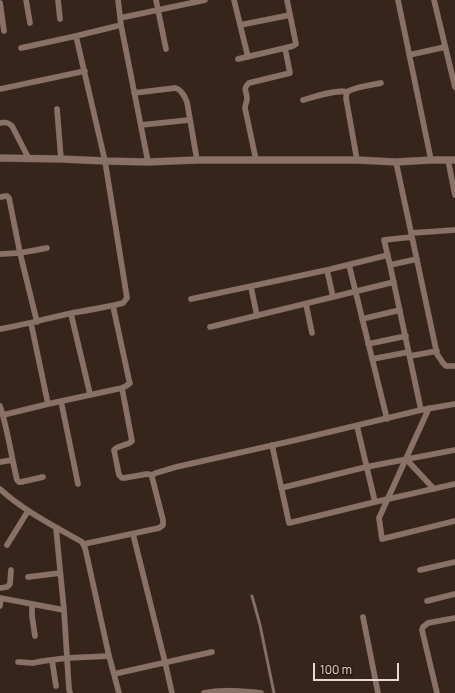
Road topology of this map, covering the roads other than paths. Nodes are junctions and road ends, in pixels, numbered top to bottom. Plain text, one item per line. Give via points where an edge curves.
1 (26, 0) edge
2 (58, 0) edge
3 (118, 0) edge
4 (156, 0) edge
5 (206, 0) edge
6 (234, 0) edge
7 (287, 0) edge
8 (398, 0) edge
9 (434, 0) edge
10 (0, 4) edge
11 (158, 10) junction
12 (290, 15) junction
13 (120, 18) junction
14 (60, 19) dead end
15 (30, 23) dead end
16 (121, 25) junction
17 (240, 25) junction
18 (4, 31) dead end
19 (76, 36) junction
20 (445, 47) junction
21 (21, 48) dead end
22 (286, 48) junction
23 (166, 49) dead end
24 (409, 55) junction
25 (248, 57) junction
26 (238, 59) dead end
27 (85, 71) junction
28 (381, 83) dead end
29 (455, 86) edge
30 (0, 89) edge
31 (346, 92) junction
32 (134, 93) junction
33 (303, 100) dead end
34 (57, 108) dead end
35 (189, 120) junction
36 (0, 123) edge
37 (141, 125) junction
38 (0, 158) edge
39 (29, 159) junction
40 (61, 159) junction
41 (197, 160) junction
42 (256, 160) junction
43 (357, 160) junction
44 (432, 160) junction
45 (451, 160) edge
46 (105, 162) junction
47 (148, 162) junction
48 (396, 162) junction
49 (455, 195) edge
50 (0, 197) edge
51 (455, 230) edge
52 (412, 235) junction
53 (47, 248) dead end
54 (20, 253) junction
55 (0, 254) edge
56 (388, 255) junction
57 (417, 259) junction
58 (350, 265) junction
59 (390, 265) junction
60 (327, 270) junction
61 (394, 282) junction
62 (251, 287) junction
63 (355, 292) junction
64 (333, 297) junction
65 (191, 299) dead end
66 (306, 304) junction
67 (112, 306) junction
68 (400, 310) junction
69 (71, 314) junction
70 (257, 316) junction
71 (362, 319) junction
72 (34, 322) junction
73 (210, 327) dead end
74 (0, 329) edge
75 (312, 333) dead end
76 (406, 336) junction
77 (368, 344) junction
78 (437, 350) junction
79 (409, 354) junction
80 (372, 359) junction
81 (455, 366) edge
82 (122, 388) junction
83 (90, 394) junction
84 (60, 401) junction
85 (48, 404) junction
86 (455, 404) edge
87 (0, 406) edge
88 (429, 408) junction
89 (421, 410) junction
90 (3, 415) junction
91 (387, 419) junction
92 (357, 426) junction
93 (272, 445) junction
94 (455, 450) edge
95 (406, 459) junction
96 (12, 460) junction
97 (0, 462) edge
98 (366, 467) junction
99 (152, 475) junction
100 (43, 477) dead end
101 (78, 484) dead end
102 (455, 484) edge
103 (282, 488) junction
104 (0, 489) edge
105 (434, 489) junction
106 (387, 500) junction
107 (375, 502) junction
108 (28, 511) junction
109 (455, 521) edge
110 (56, 528) junction
111 (133, 534) junction
112 (84, 544) junction
113 (7, 545) dead end
114 (455, 562) edge
115 (11, 570) dead end
116 (420, 570) dead end
117 (60, 573) junction
118 (28, 577) dead end
119 (0, 588) edge
120 (455, 594) edge
121 (252, 596) dead end
122 (0, 598) edge
123 (427, 601) dead end
124 (32, 604) junction
125 (0, 606) edge
126 (64, 610) junction
127 (362, 616) dead end
128 (455, 618) edge
129 (34, 636) dead end
130 (212, 652) dead end
131 (109, 656) junction
132 (67, 658) junction
133 (52, 660) junction
134 (18, 662) dead end
135 (165, 662) junction
136 (114, 674) junction
137 (56, 686) dead end
138 (70, 693) edge
139 (119, 693) edge
140 (172, 693) edge
141 (204, 693) edge
142 (261, 693) edge
143 (274, 693) edge
144 (378, 693) edge
145 (437, 693) edge

1 - 15 street
2 - 14 street
3 - 13 street
4 - 11 street
5 - 11 street
6 - 17 street
7 - 12 street
8 - 24 street
9 - 20 street
10 - 18 street
11 - 13 street
11 - 23 street
12 - 17 street
12 - 22 street via 296,44
13 - 16 street
16 - 19 street
16 - 32 street
17 - 25 street
19 - 21 street
19 - 27 street
20 - 24 street
20 - 29 street
22 - 25 street
22 - 42 street via 290,73 249,83 245,88 248,100 245,108
24 - 44 street
25 - 26 street
27 - 30 street
27 - 46 street
28 - 31 street
31 - 33 street via 338,91
31 - 43 street
32 - 35 street via 177,88 187,102
32 - 37 street
34 - 40 street
35 - 37 street
35 - 41 street
36 - 39 street via 7,122 12,126
37 - 47 street
38 - 39 street
39 - 40 street
40 - 46 street
41 - 42 street
41 - 47 street
42 - 43 street
43 - 48 street
44 - 45 street
44 - 48 street
45 - 49 street
46 - 47 street
46 - 67 street via 127,295 123,303
48 - 52 street
50 - 54 street via 9,198
51 - 52 street
52 - 56 street via 384,240
52 - 57 street
53 - 54 street
54 - 55 street
54 - 72 street
56 - 58 street
56 - 59 street
57 - 59 street
57 - 78 street
58 - 60 street
58 - 63 street
59 - 61 street
60 - 62 street
60 - 64 street
61 - 63 street
61 - 68 street
62 - 65 street
62 - 70 street
63 - 64 street
63 - 71 street
64 - 66 street
66 - 70 street
66 - 75 street
67 - 69 street
67 - 82 street via 130,383
68 - 71 street
68 - 76 street
69 - 72 street
69 - 83 street
70 - 73 street
71 - 77 street
72 - 74 street
72 - 85 street
76 - 77 street
76 - 79 street
77 - 80 street
78 - 79 street
78 - 81 street via 446,366
79 - 80 street
79 - 89 street
80 - 91 street
82 - 83 street
82 - 99 street via 132,441 114,450 119,475 124,478
83 - 84 street
84 - 85 street
84 - 101 street
85 - 90 street
86 - 88 street
87 - 90 street
88 - 89 street
88 - 95 street
89 - 91 street
90 - 96 street
91 - 92 street
92 - 93 street
92 - 98 street
93 - 99 street
93 - 103 street
94 - 95 street
95 - 98 street
95 - 105 street
95 - 106 street
96 - 97 street
96 - 100 street via 19,482
98 - 103 street
98 - 107 street
99 - 111 street via 163,525
102 - 105 street
103 - 107 street via 289,524
104 - 108 street
105 - 106 street
106 - 107 street
106 - 109 street via 379,518 382,539
108 - 110 street
108 - 113 street
110 - 112 street
110 - 117 street
111 - 112 street
111 - 135 street
112 - 131 street
114 - 116 street
115 - 119 street via 10,584
117 - 118 street
117 - 126 street
120 - 123 street
121 - 143 lane
122 - 124 street
122 - 125 street
124 - 126 street
124 - 129 street
126 - 132 street
127 - 144 street
128 - 145 street via 428,623 422,630
130 - 135 street
131 - 132 street
131 - 136 street
132 - 133 street
132 - 138 street
133 - 134 street
133 - 137 street
135 - 136 street
135 - 140 street
136 - 139 street
141 - 142 street

